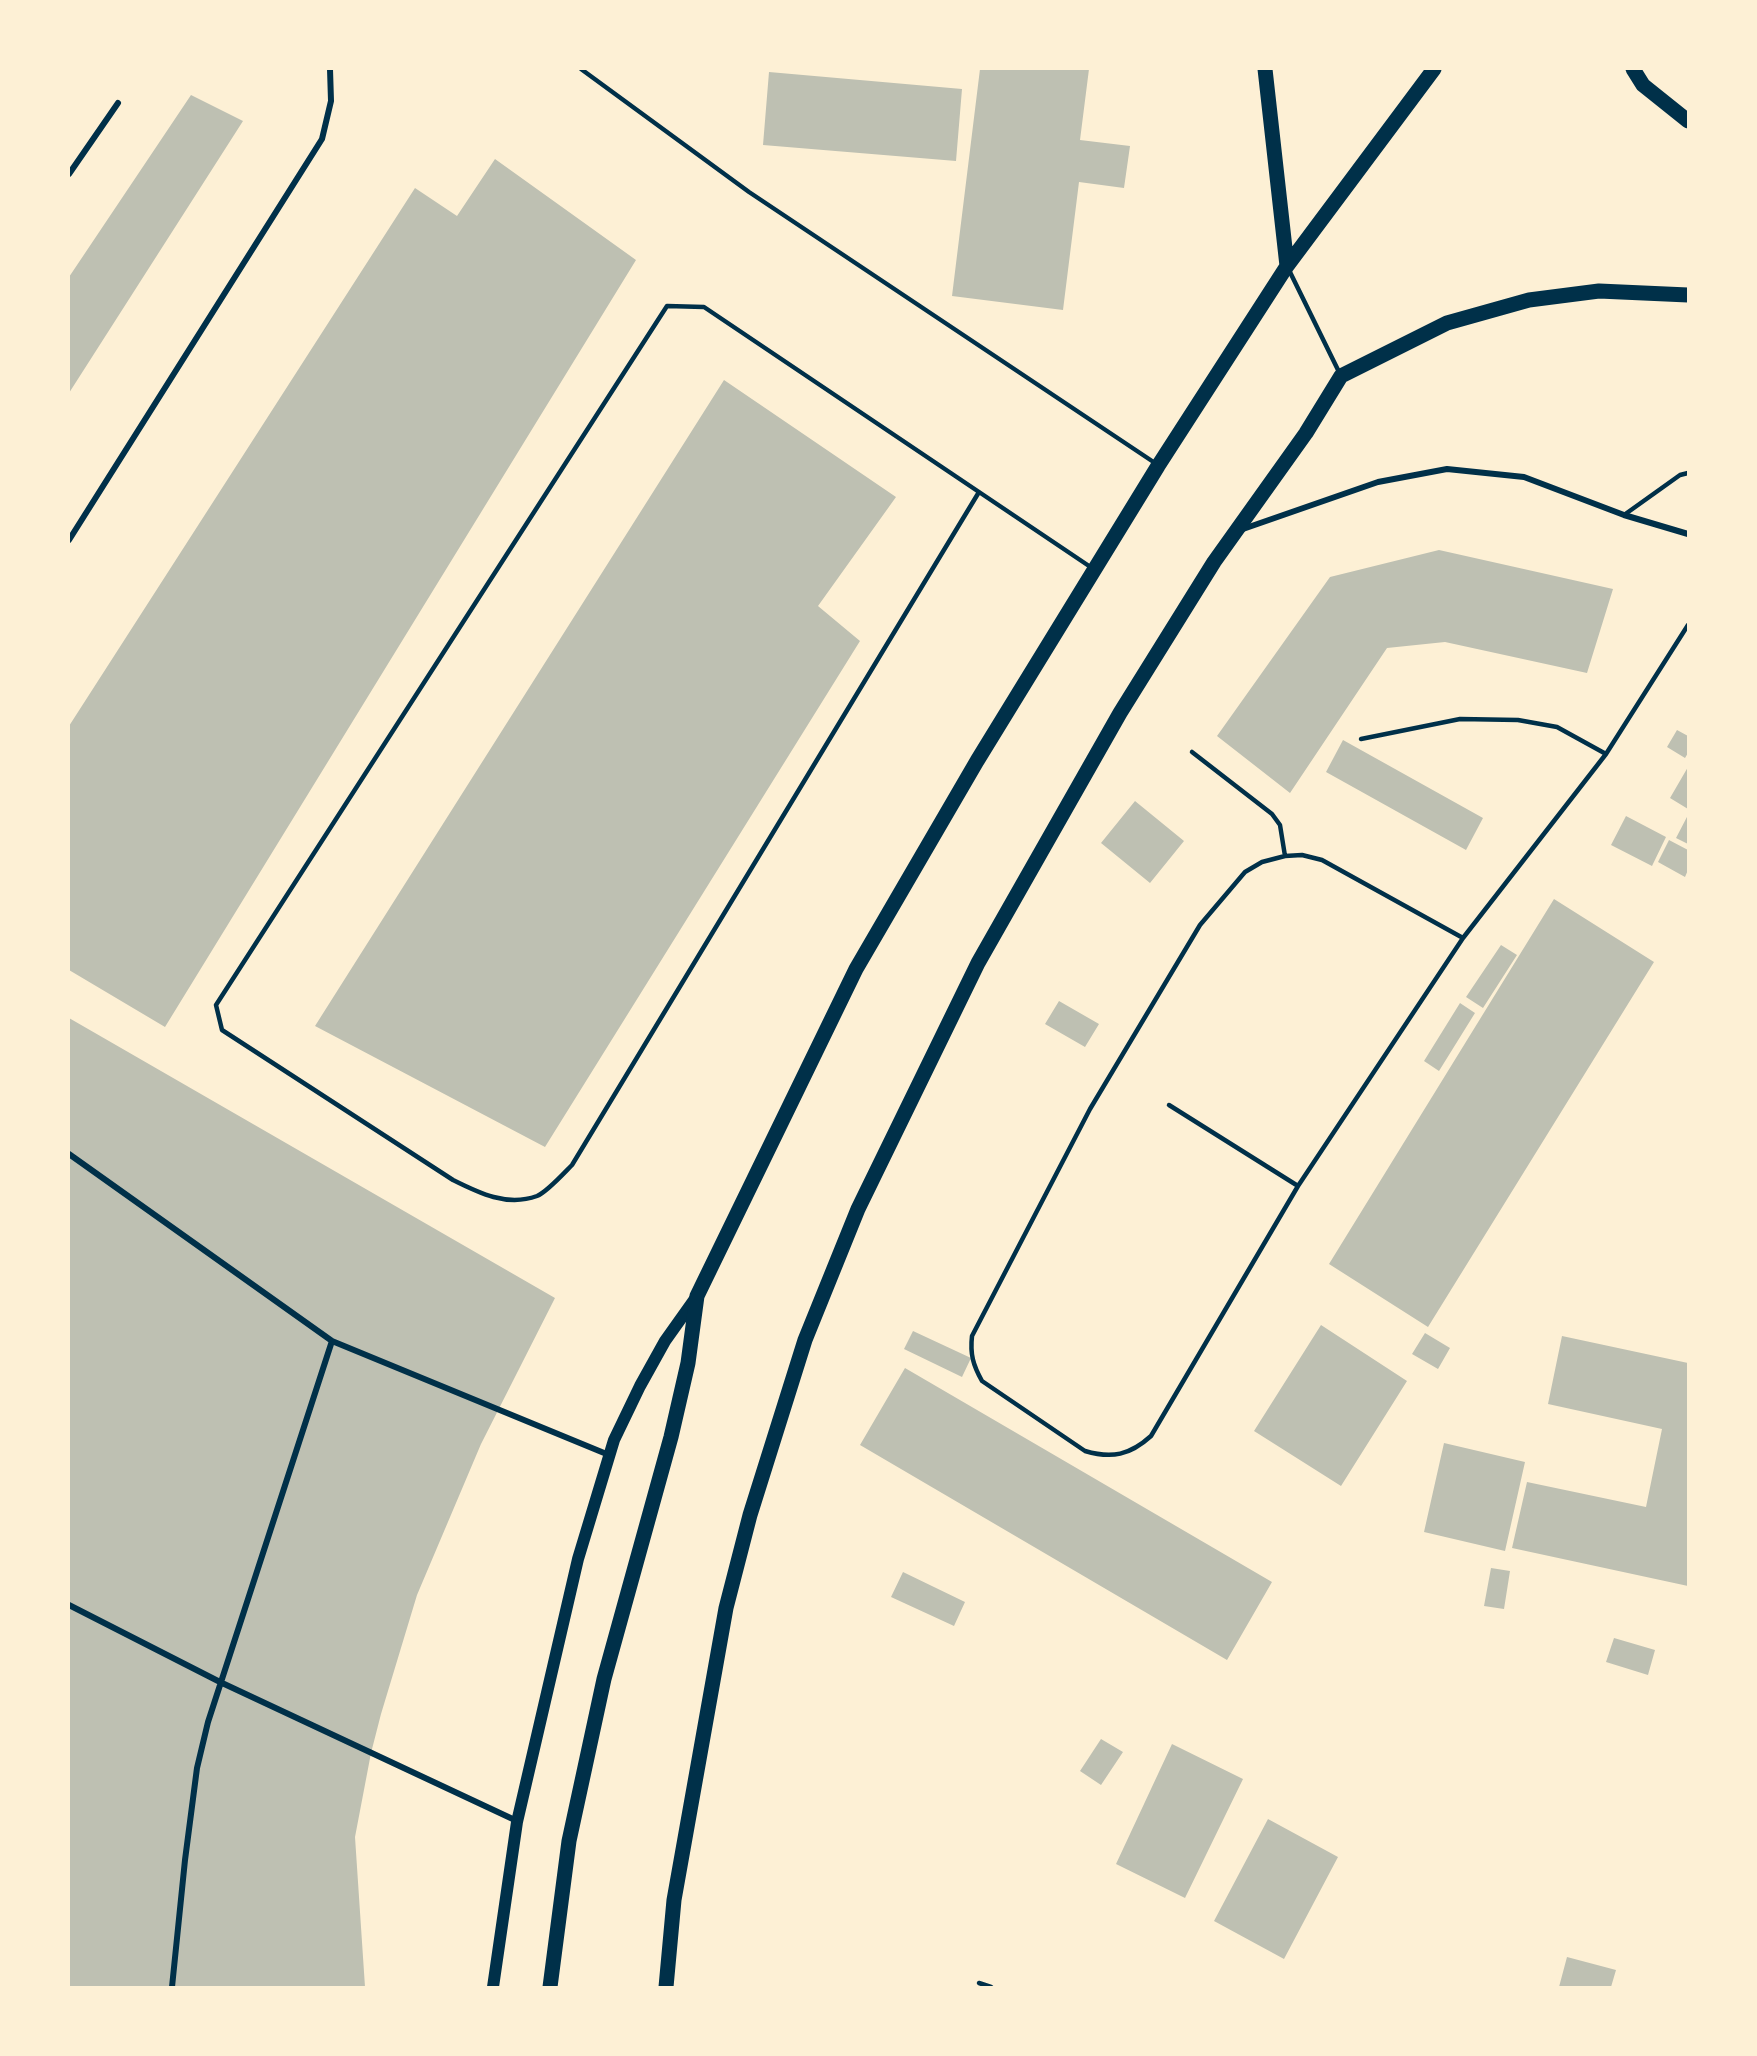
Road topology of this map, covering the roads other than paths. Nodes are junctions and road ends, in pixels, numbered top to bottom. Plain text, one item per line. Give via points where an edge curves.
1 (330, 69) edge
2 (581, 69) edge
3 (1265, 69) edge
4 (1434, 69) edge
5 (1633, 69) edge
6 (118, 103) dead end
7 (1688, 121) edge
8 (69, 174) edge
9 (1287, 266) junction
10 (1688, 295) edge
11 (1341, 376) junction
12 (1158, 465) junction
13 (1688, 473) edge
14 (979, 492) junction
15 (1624, 515) junction
16 (1236, 531) junction
17 (1688, 534) edge
18 (69, 540) edge
19 (1094, 569) junction
20 (1688, 625) edge
21 (1361, 739) dead end
22 (1192, 752) dead end
23 (1606, 754) junction
24 (1286, 856) junction
25 (1463, 938) junction
26 (1169, 1105) dead end
27 (69, 1154) edge
28 (1298, 1186) junction
29 (696, 1296) junction
30 (332, 1341) junction
31 (609, 1455) junction
32 (69, 1605) edge
33 (220, 1682) junction
34 (518, 1822) junction
35 (979, 1983) dead end
36 (172, 1987) edge
37 (493, 1987) edge
38 (550, 1987) edge
39 (666, 1987) edge
40 (991, 1987) edge

1 - 18 street via 331,101 322,139
2 - 12 lane via 749,192
3 - 9 main road
4 - 9 main road
5 - 7 main road via 1643,85
6 - 8 street
9 - 11 lane
9 - 12 main road
10 - 11 main road via 1599,291 1529,300 1447,323
11 - 16 main road
12 - 19 main road
13 - 15 lane
14 - 14 lane via 572,1165 539,1196 514,1200 484,1196 453,1180 222,1030 216,1005 667,306 704,307
14 - 19 lane
15 - 16 street via 1524,477 1447,469 1378,482
15 - 17 street
16 - 39 main road via 1120,713 978,963 858,1209 805,1340 750,1515 726,1608 674,1900
19 - 29 main road via 856,969
20 - 23 lane
21 - 23 lane via 1460,719 1509,719 1557,727
22 - 24 lane via 1272,814 1280,825
23 - 25 lane
24 - 25 lane via 1322,860
24 - 28 lane via 1262,862 1245,872 1200,925 1090,1109 972,1336 973,1365 982,1381 1085,1451 1113,1456 1141,1445 1152,1436
25 - 28 lane
26 - 28 lane
27 - 30 street
29 - 31 main road via 640,1386
29 - 38 main road via 688,1363 671,1437 604,1679 569,1841
30 - 31 street
30 - 33 street
31 - 34 main road via 576,1569
32 - 33 street
33 - 34 street
33 - 36 street via 197,1768
34 - 37 main road
35 - 40 lane

